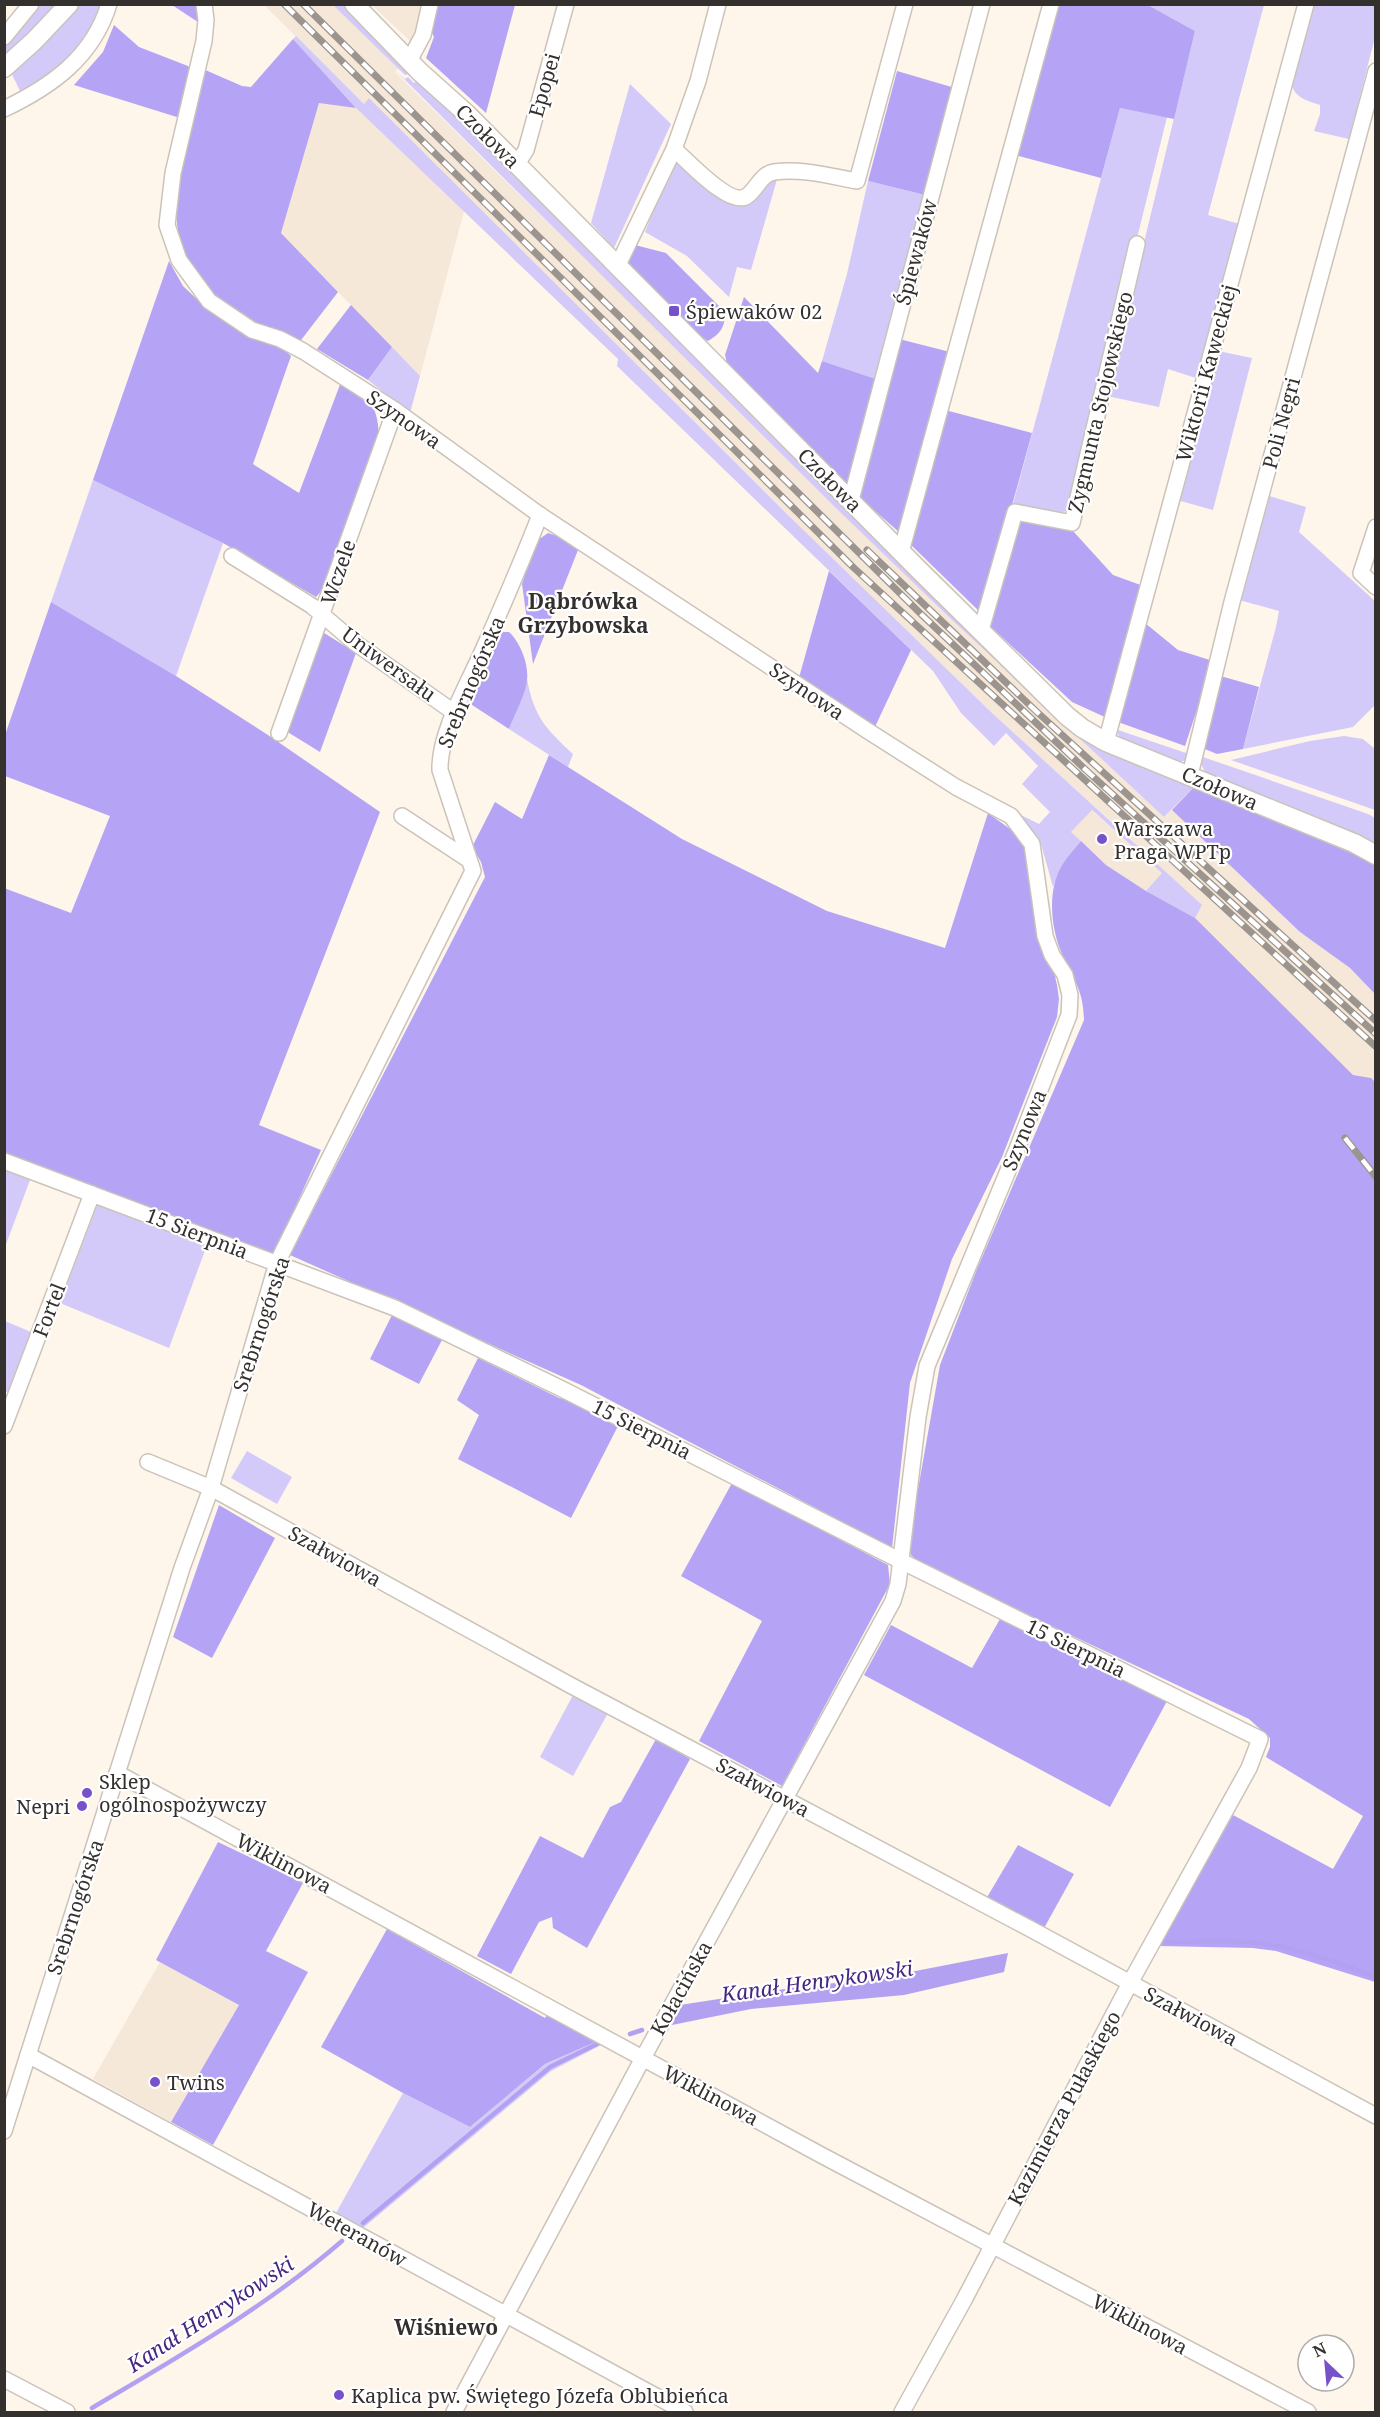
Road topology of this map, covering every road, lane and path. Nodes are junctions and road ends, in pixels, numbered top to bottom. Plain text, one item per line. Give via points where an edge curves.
1 (30, 4) edge
2 (69, 4) edge
3 (109, 4) edge
4 (204, 4) edge
5 (354, 4) edge
6 (430, 4) edge
7 (566, 4) edge
8 (718, 4) edge
9 (906, 4) edge
10 (982, 4) edge
11 (1051, 4) edge
12 (1306, 4) edge
13 (4, 37) edge
14 (409, 61) junction
15 (4, 68) edge
16 (1376, 71) edge
17 (4, 109) edge
18 (674, 148) junction
19 (517, 164) junction
20 (1137, 244) dead end
21 (617, 267) junction
22 (395, 410) junction
23 (850, 500) junction
24 (540, 515) junction
25 (1376, 527) edge
26 (901, 552) junction
27 (232, 556) dead end
28 (1376, 587) edge
29 (323, 614) junction
30 (981, 630) junction
31 (455, 713) junction
32 (279, 733) dead end
33 (1106, 742) junction
34 (1190, 775) junction
35 (402, 816) dead end
36 (1376, 855) edge
37 (469, 860) junction
38 (4, 1161) edge
39 (92, 1194) junction
40 (277, 1263) junction
41 (4, 1426) edge
42 (147, 1462) dead end
43 (211, 1488) junction
44 (899, 1560) junction
45 (1260, 1739) joint
46 (117, 1773) junction
47 (785, 1799) junction
48 (1130, 1983) junction
49 (28, 2055) junction
50 (643, 2058) junction
51 (1376, 2116) edge
52 (4, 2130) edge
53 (992, 2245) junction
54 (505, 2314) junction
55 (4, 2379) edge
56 (67, 2412) edge
57 (454, 2412) edge
58 (685, 2412) edge
59 (902, 2412) edge
60 (1308, 2412) edge

1 - 13 street
2 - 15 street
3 - 17 street via 96,36 75,63 44,88
4 - 22 street, Szynowa via 204,41 173,173 167,225 179,261 208,301 230,317 303,351
5 - 14 street, Czołowa
6 - 14 street via 423,35
7 - 19 street, Epopei via 526,150
8 - 18 street via 698,81
9 - 18 street via 857,181 774,172 747,197 738,199 726,195
10 - 23 street, Śpiewaków
11 - 26 street
12 - 33 street, Wiktorii Kaweckiej
14 - 19 street, Czołowa
16 - 34 street, Poli Negri via 1232,602
18 - 21 street
19 - 21 street, Czołowa
20 - 30 street, Zygmunta Stojowskiego via 1072,522 1015,512
21 - 23 street, Czołowa
22 - 24 street, Szynowa
22 - 29 street, Wczele
23 - 26 street, Czołowa
24 - 31 street, Srebrnogórska
24 - 44 street, Szynowa via 916,763 1011,816 1032,844 1045,936 1065,975 1069,1015 927,1366
25 - 28 street via 1361,573
26 - 30 street, Czołowa
27 - 29 street, Uniwersału
29 - 31 street, Uniwersału via 354,642
29 - 32 street, Wczele
30 - 33 street, Czołowa via 1067,716
31 - 37 street, Srebrnogórska via 440,756 440,770
33 - 34 street, Czołowa
34 - 36 street, Czołowa
35 - 37 street
37 - 40 street, Srebrnogórska via 473,871
38 - 39 street, 15 Sierpnia
39 - 40 street, 15 Sierpnia
39 - 41 street, Fortel
40 - 43 street, Srebrnogórska
40 - 44 street, 15 Sierpnia via 395,1308
42 - 43 street, Szałwiowa
43 - 46 street, Srebrnogórska
43 - 47 street, Szałwiowa
44 - 45 street, 15 Sierpnia
44 - 47 street, Kołacińska via 893,1601
45 - 48 street, Kazimierza Pułaskiego via 1249,1768
46 - 49 street, Srebrnogórska
46 - 50 street, Wiklinowa
47 - 48 street, Szałwiowa
47 - 50 street, Kołacińska
48 - 51 street, Szałwiowa
48 - 53 street, Kazimierza Pułaskiego
49 - 52 street, Srebrnogórska
49 - 54 street, Weteranów
50 - 53 street, Wiklinowa
50 - 54 street, Kołacińska
53 - 59 street, Kazimierza Pułaskiego
53 - 60 street, Wiklinowa
54 - 57 street, Kołacińska
54 - 58 street, Weteranów
55 - 56 street

